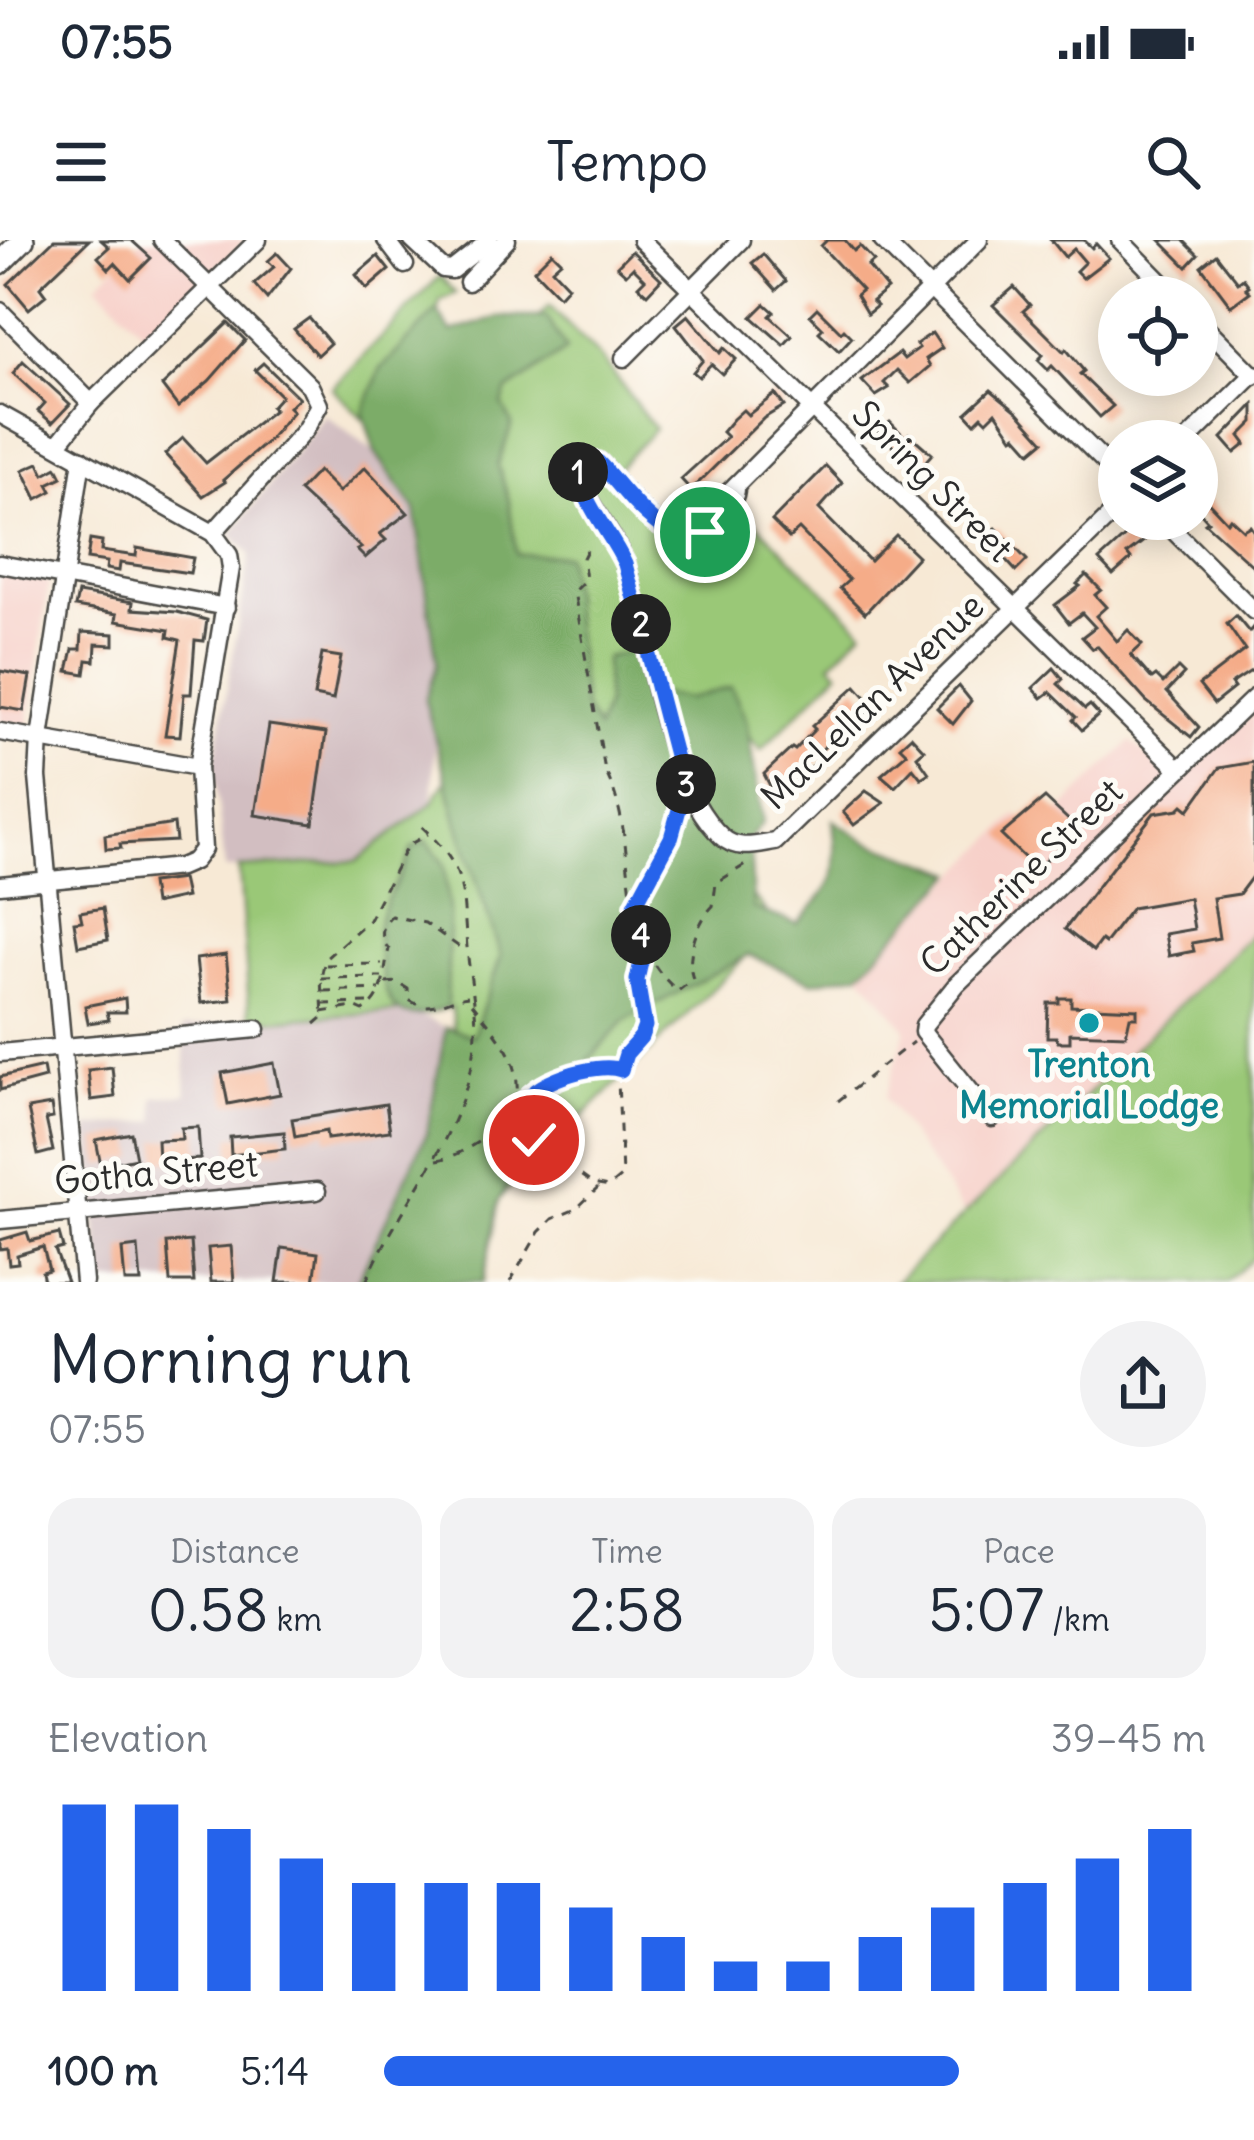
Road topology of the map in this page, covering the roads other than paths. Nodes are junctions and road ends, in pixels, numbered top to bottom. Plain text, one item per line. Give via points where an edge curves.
1 (23, 240) edge
2 (162, 240) edge
3 (258, 240) edge
4 (386, 240) edge
5 (412, 240) edge
6 (490, 240) edge
7 (506, 240) edge
8 (641, 240) edge
9 (741, 240) edge
10 (882, 240) edge
11 (979, 240) edge
12 (1120, 240) edge
13 (0, 263) edge
14 (405, 265) dead end
15 (1155, 276) edge
16 (468, 282) dead end
17 (209, 287) junction
18 (930, 288) junction
19 (691, 290) junction
20 (0, 311) edge
21 (1218, 339) edge
22 (624, 358) dead end
23 (1254, 375) edge
24 (91, 403) junction
25 (812, 408) junction
26 (0, 414) edge
27 (1208, 420) edge
28 (58, 444) junction
29 (1098, 455) edge
30 (82, 460) junction
31 (736, 485) junction
32 (711, 511) dead end
33 (1098, 527) edge
34 (213, 533) junction
35 (1183, 540) edge
36 (0, 563) edge
37 (64, 576) junction
38 (226, 607) junction
39 (1014, 608) junction
40 (1254, 611) edge
41 (1254, 698) edge
42 (0, 732) edge
43 (40, 738) junction
44 (198, 767) junction
45 (1179, 769) junction
46 (47, 879) junction
47 (0, 885) edge
48 (257, 1029) dead end
49 (63, 1045) junction
50 (0, 1053) edge
51 (992, 1118) dead end
52 (317, 1191) dead end
53 (79, 1210) junction
54 (0, 1220) edge
55 (84, 1282) edge

1 - 13 main road
2 - 17 street
3 - 17 street
4 - 14 street
5 - 6 street via 443,269
7 - 16 street
8 - 19 street, Spring Street
9 - 19 street
10 - 18 street
11 - 18 street
12 - 15 street
17 - 24 street
17 - 34 street via 310,386 319,405
18 - 25 street
18 - 29 street
19 - 22 street
19 - 25 street, Spring Street
20 - 24 street
21 - 23 street
23 - 27 street
24 - 28 street
25 - 31 street
25 - 39 street, Spring Street
26 - 28 street
28 - 30 street
30 - 34 street
30 - 37 street
31 - 32 street
31 - 39 street, MacLellan Avenue via 735,499 705,532 686,537 638,506 598,462 578,465 588,502 625,564 681,778 723,838 743,848 775,842
33 - 39 street, MacLellan Avenue
34 - 38 street via 229,554
35 - 40 street
36 - 37 street
37 - 38 street
37 - 43 street
38 - 44 street
39 - 45 street, Spring Street
41 - 45 street, Catherine Street
42 - 43 street
43 - 44 street
43 - 46 street
44 - 46 street via 205,836 196,859
45 - 51 street, Catherine Street via 936,1007 923,1033
46 - 47 street
46 - 49 street
48 - 49 street
49 - 50 street
49 - 53 street
52 - 53 street, Gotha Street
53 - 54 street, Gotha Street
53 - 55 street

